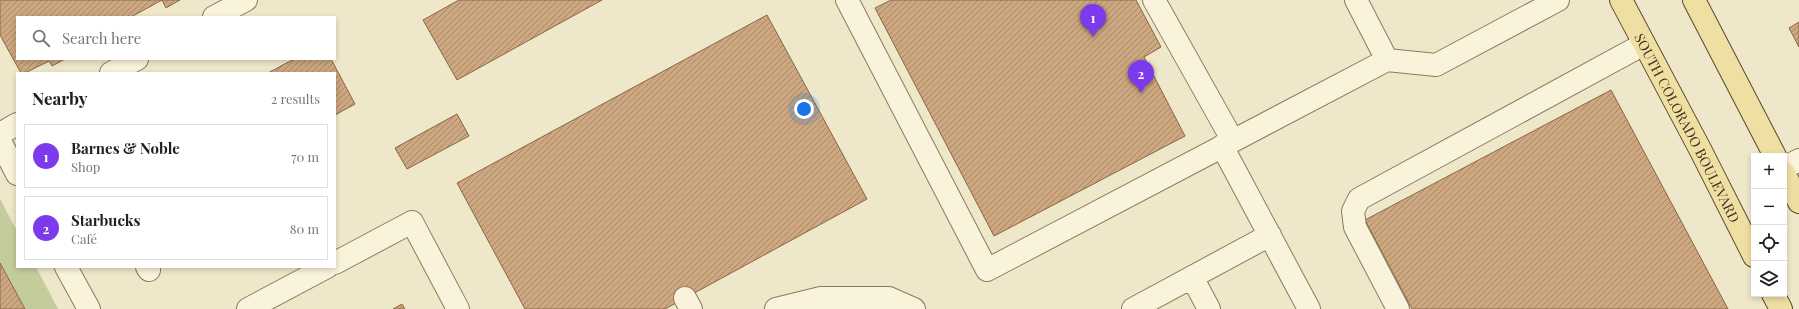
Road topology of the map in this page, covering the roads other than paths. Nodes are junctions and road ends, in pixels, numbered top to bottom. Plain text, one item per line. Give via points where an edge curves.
1 (246, 0) edge
2 (847, 0) edge
3 (1356, 0) edge
4 (1558, 0) edge
5 (1621, 0) edge
6 (1694, 0) edge
7 (1157, 1) edge
8 (216, 16) edge
9 (1644, 44) junction
10 (135, 60) edge
11 (1387, 60) junction
12 (113, 72) edge
13 (16, 125) edge
14 (0, 134) edge
15 (0, 141) edge
16 (1228, 143) junction
17 (1773, 153) edge
18 (1799, 160) edge
19 (1787, 166) edge
20 (16, 172) edge
21 (1787, 179) edge
22 (1799, 202) edge
23 (1270, 235) junction
24 (1751, 250) edge
25 (336, 262) edge
26 (67, 268) edge
27 (325, 268) edge
28 (1192, 277) junction
29 (1774, 297) edge
30 (88, 309) edge
31 (248, 309) edge
32 (458, 309) edge
33 (776, 309) edge
34 (914, 309) edge
35 (1133, 309) edge
36 (1209, 309) edge
37 (1309, 309) edge
38 (1398, 309) edge
39 (1780, 309) edge

1 - 8 street
2 - 16 street via 987,270
3 - 11 street
4 - 11 street via 1436,65
5 - 9 main road, SOUTH COLORADO BOULEVARD
6 - 17 main road
7 - 16 street
9 - 24 main road, SOUTH COLORADO BOULEVARD
9 - 38 street via 1359,199 1353,211 1354,227
10 - 12 street
11 - 16 street
13 - 14 street
15 - 20 street
16 - 23 street
18 - 19 street
21 - 22 main road
23 - 28 street
23 - 37 street
25 - 32 street via 412,222
26 - 30 street
27 - 31 street
28 - 35 street
28 - 36 street
29 - 39 main road
33 - 34 street via 821,298 889,298

